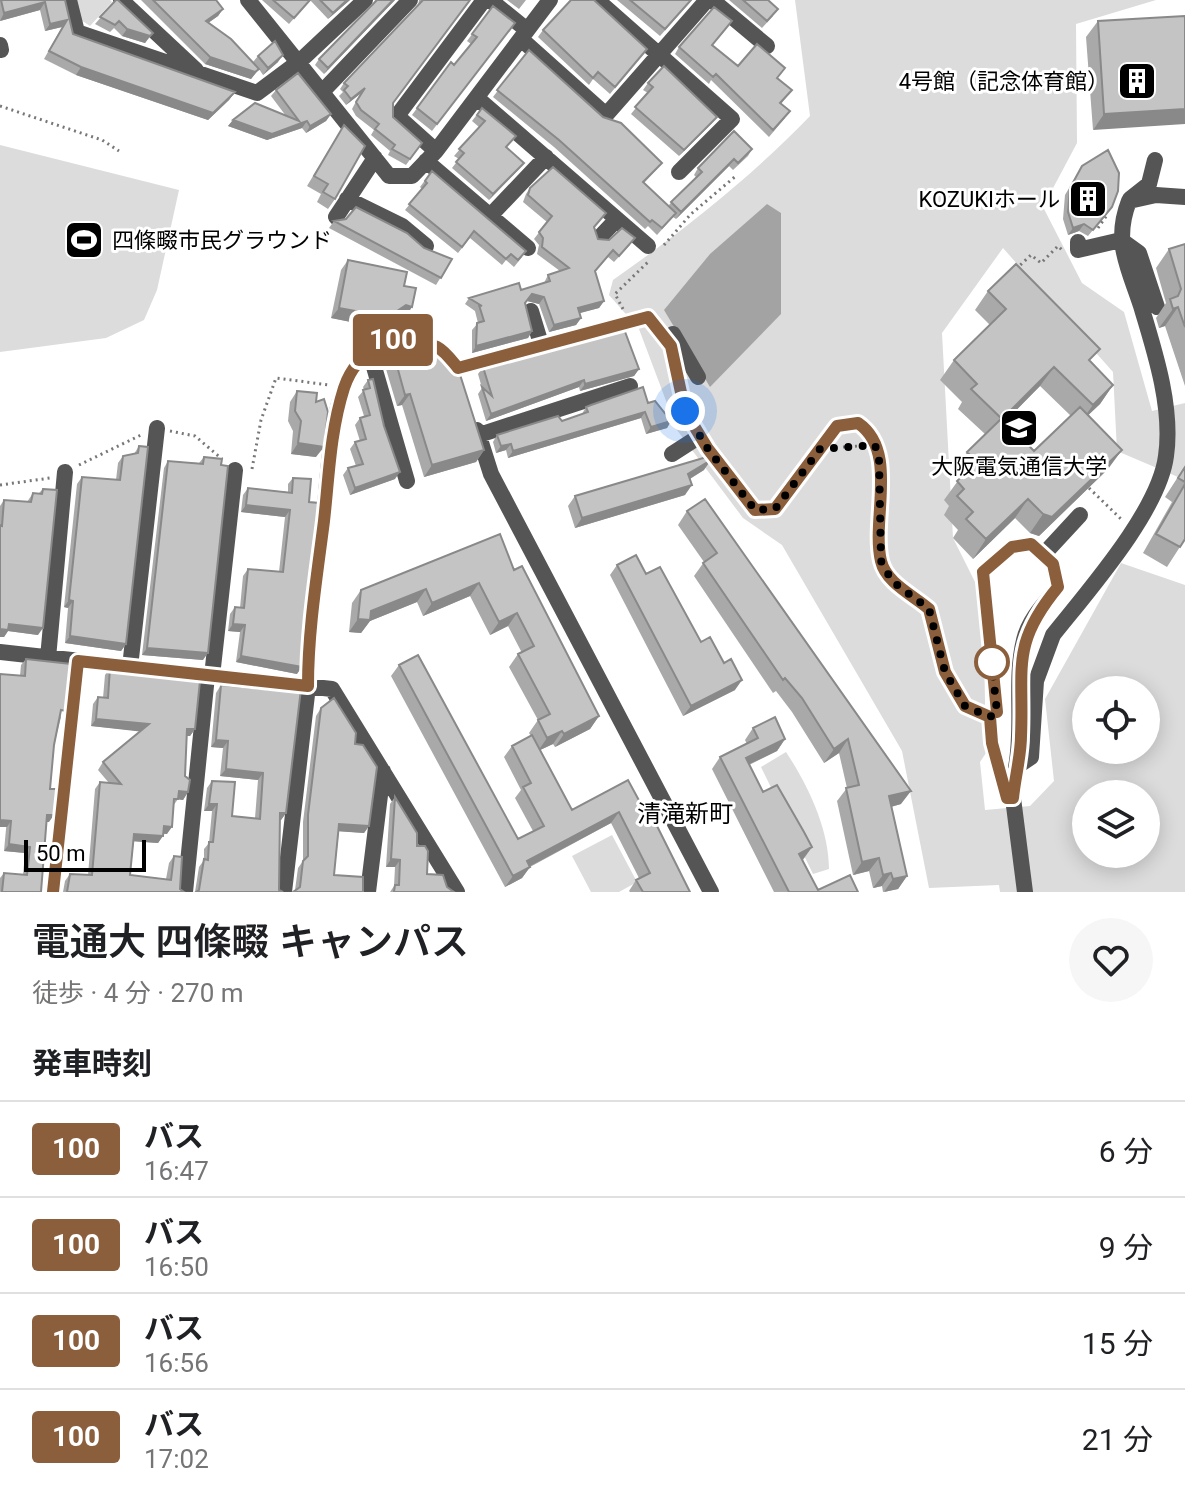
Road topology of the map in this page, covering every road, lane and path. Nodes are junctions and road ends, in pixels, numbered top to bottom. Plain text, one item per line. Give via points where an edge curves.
1 (69, 0) edge
2 (121, 0) edge
3 (365, 0) edge
4 (410, 0) edge
5 (487, 0) edge
6 (550, 0) edge
7 (597, 0) edge
8 (710, 0) edge
9 (256, 3) edge
10 (524, 34) junction
11 (767, 46) dead end
12 (660, 55) junction
13 (300, 61) junction
14 (201, 74) junction
15 (323, 91) junction
16 (477, 98) junction
17 (0, 106) edge
18 (119, 151) dead end
19 (431, 156) junction
20 (546, 157) junction
21 (375, 158) junction
22 (1155, 160) dead end
23 (679, 172) dead end
24 (737, 175) dead end
25 (1185, 197) edge
26 (347, 199) junction
27 (1129, 201) junction
28 (1111, 205) edge
29 (1107, 214) edge
30 (490, 216) junction
31 (336, 217) edge
32 (617, 219) junction
33 (600, 237) edge
34 (1121, 240) junction
35 (426, 246) edge
36 (1078, 246) joint
37 (528, 248) edge
38 (652, 250) joint
39 (641, 268) dead end
40 (1012, 274) edge
41 (1157, 307) dead end
42 (531, 311) edge
43 (637, 318) junction
44 (541, 344) junction
45 (370, 353) junction
46 (698, 377) dead end
47 (630, 386) dead end
48 (344, 387) junction
49 (470, 408) edge
50 (157, 428) junction
51 (479, 435) junction
52 (700, 436) junction
53 (875, 445) junction
54 (820, 449) junction
55 (672, 454) dead end
56 (235, 470) junction
57 (65, 472) junction
58 (407, 481) dead end
59 (1, 487) edge
60 (1089, 488) edge
61 (1080, 515) edge
62 (1118, 516) dead end
63 (1043, 555) junction
64 (0, 652) edge
65 (48, 658) junction
66 (78, 661) junction
67 (130, 667) junction
68 (210, 676) junction
69 (308, 686) junction
70 (990, 717) junction
71 (1016, 767) junction
72 (383, 771) junction
73 (1013, 798) junction
74 (53, 892) edge
75 (185, 892) edge
76 (284, 892) edge
77 (368, 892) edge
78 (457, 892) edge
79 (711, 892) edge
80 (1025, 892) edge

1 - 14 street via 77,32
2 - 14 street
3 - 13 street
4 - 15 street
5 - 10 street
5 - 19 street via 397,116
6 - 10 street
7 - 12 street
8 - 11 street
8 - 12 street
9 - 13 street
10 - 12 street via 606,115
10 - 16 street
12 - 23 street via 732,119
13 - 14 street via 257,93
13 - 15 street
15 - 21 street
16 - 19 street
16 - 20 street
17 - 18 path via 102,140
19 - 21 street via 412,176 389,176
19 - 30 street
20 - 30 street
20 - 32 street
21 - 26 street
22 - 27 street via 1149,184
24 - 38 path
25 - 27 street via 1156,195
26 - 31 street
26 - 35 street via 402,226
27 - 34 street via 1120,224
28 - 29 path
30 - 37 street
32 - 33 street
32 - 38 street
34 - 36 street
34 - 41 street via 1139,253
34 - 71 street via 1165,404 1167,455 1157,492 1053,635 1036,681 1031,757
36 - 40 path via 1070,258 1058,246 1041,263 1031,255
39 - 43 path via 615,294
42 - 44 street
43 - 44 street
43 - 46 street via 664,319
43 - 52 street via 671,346 685,411
44 - 45 street via 460,375 440,348 414,339 388,340
45 - 48 street
45 - 58 street
47 - 51 street
48 - 56 path via 276,378 261,420 253,469
48 - 69 street via 325,478
49 - 51 street
50 - 56 path via 195,436
50 - 57 path
50 - 67 street
51 - 79 street via 491,474
52 - 54 street via 755,510 775,509
52 - 55 street
53 - 54 path
53 - 54 street via 871,432 858,423 837,426
53 - 70 street via 881,561 892,581 929,609 945,672 965,706
56 - 68 street
57 - 59 path
57 - 65 street
60 - 62 path
61 - 63 street
63 - 70 street via 1031,544 1012,547 983,572 997,712
63 - 71 street via 1053,564 1058,587 1034,617 1024,640
64 - 65 street
65 - 66 street
66 - 67 street
66 - 74 street
67 - 68 street
68 - 69 street
68 - 75 street
69 - 72 street via 332,689
69 - 76 street
70 - 73 street via 1007,798
71 - 73 street
72 - 77 street
72 - 78 street
73 - 80 street

